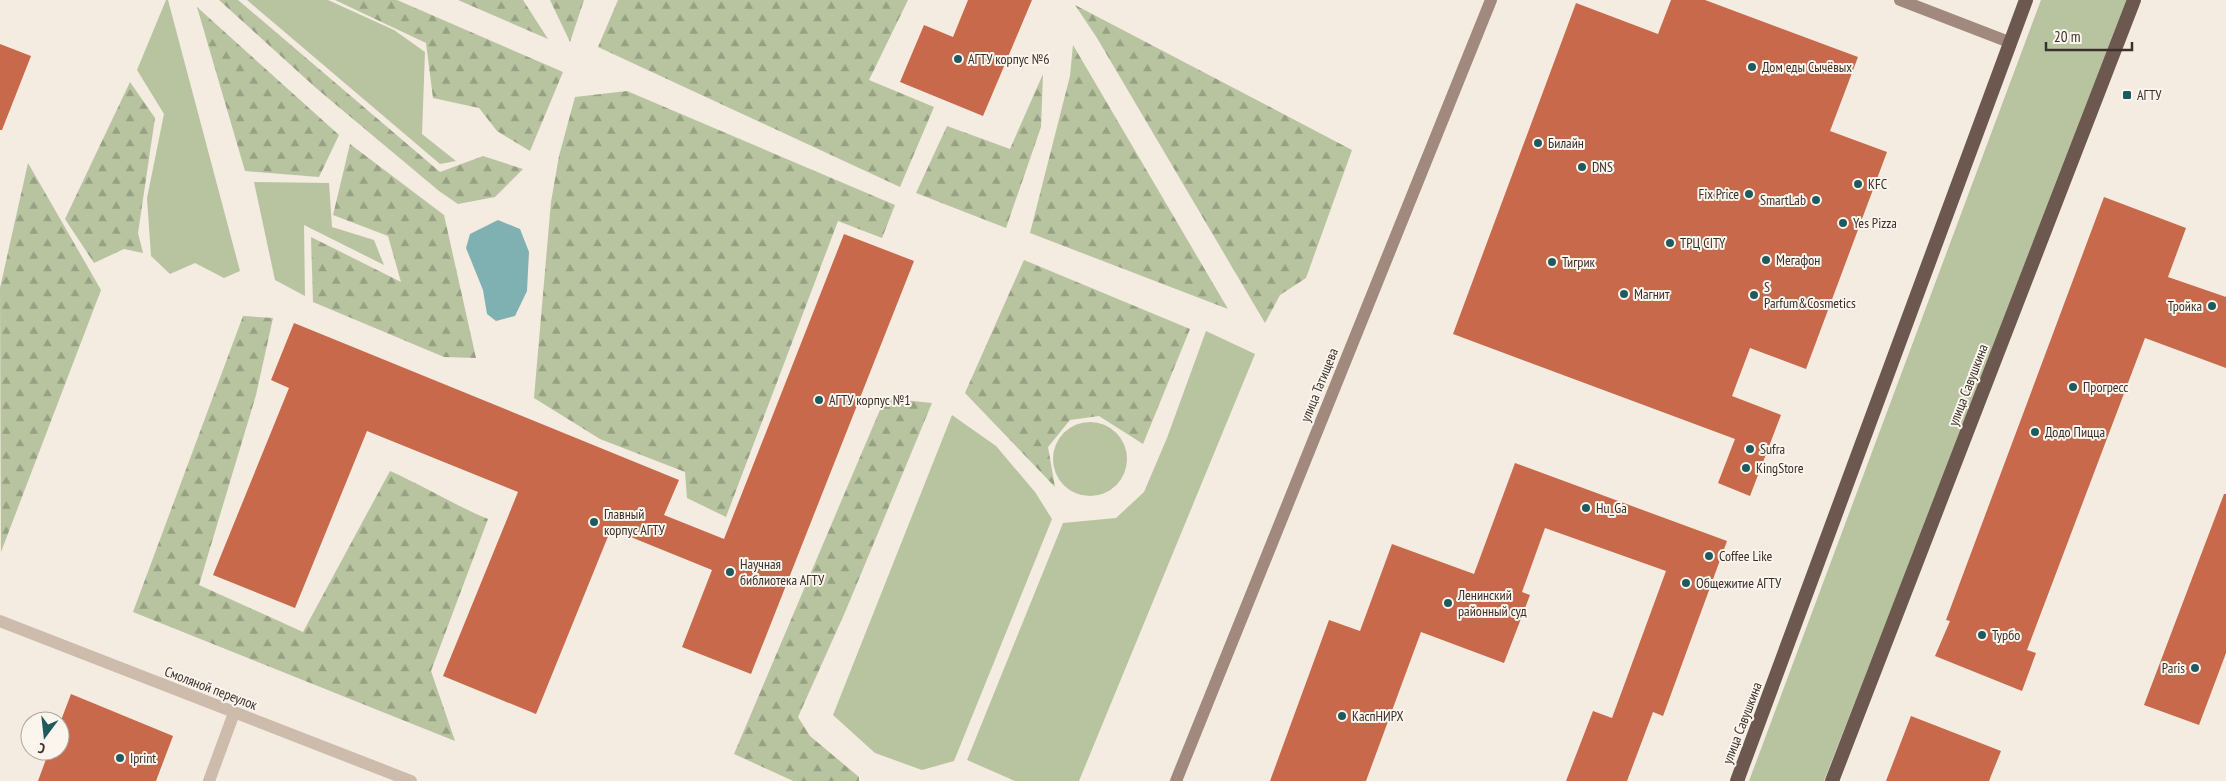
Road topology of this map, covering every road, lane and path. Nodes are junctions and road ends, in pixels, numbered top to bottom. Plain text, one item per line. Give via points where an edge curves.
1 (1491, 0) edge
2 (1900, 0) edge
3 (2026, 0) edge
4 (2134, 0) edge
5 (2009, 42) junction
6 (0, 621) edge
7 (234, 713) junction
8 (209, 781) edge
9 (411, 781) edge
10 (1176, 781) edge
11 (1737, 781) edge
12 (1832, 781) edge

1 - 10 main road, улица Татищева
2 - 5 main road
3 - 5 highway, улица Савушкина
4 - 12 highway, улица Савушкина
5 - 11 highway, улица Савушкина
6 - 7 street, Смоляной переулок
7 - 8 street
7 - 9 street, Смоляной переулок

